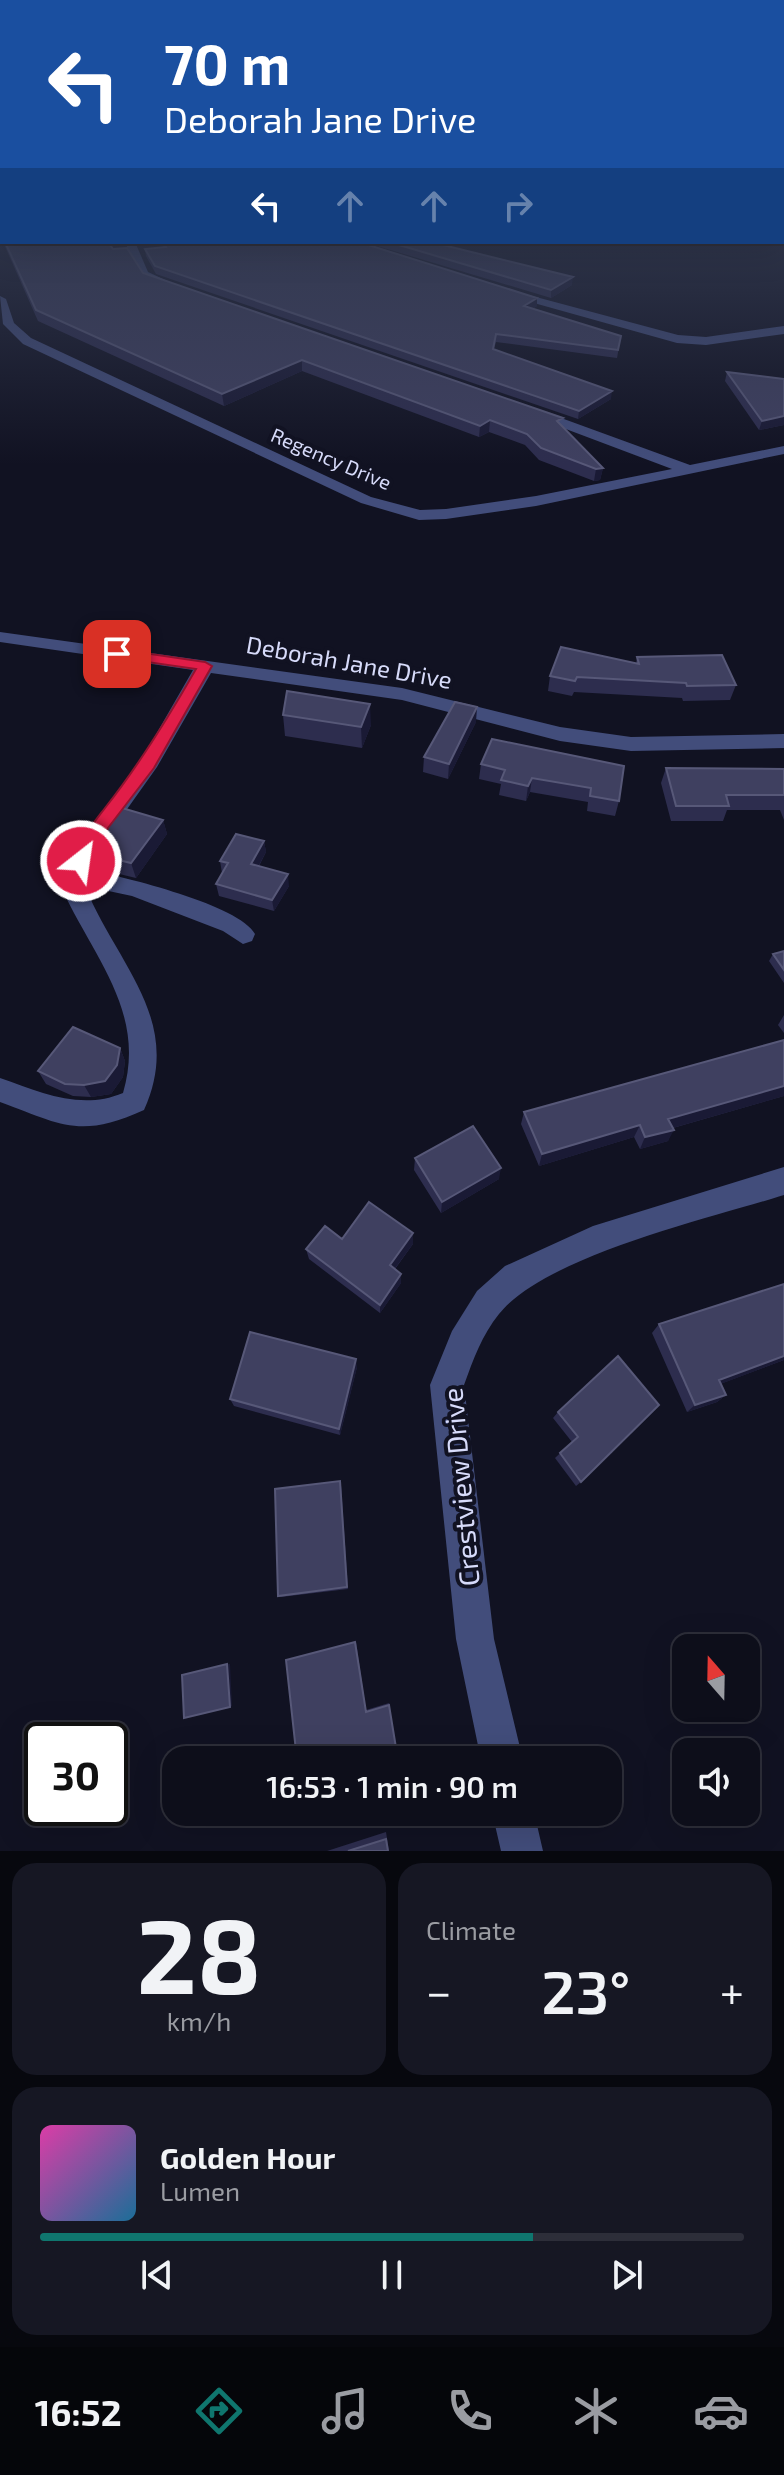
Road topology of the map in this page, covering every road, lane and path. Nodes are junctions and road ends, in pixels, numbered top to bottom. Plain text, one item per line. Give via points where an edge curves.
1 (185, 291) edge
2 (504, 291) edge
3 (189, 293) edge
4 (0, 299) edge
5 (784, 330) edge
6 (518, 407) edge
7 (784, 450) edge
8 (687, 469) junction
9 (0, 637) edge
10 (205, 666) junction
11 (784, 741) edge
12 (76, 876) junction
13 (243, 934) dead end
14 (0, 1090) edge
15 (784, 1181) edge
16 (499, 1746) edge
17 (516, 1826) edge
18 (522, 1851) edge

1 - 3 street
2 - 5 street via 677,339 706,341
4 - 8 street, Regency Drive via 9,324 27,341 366,500 419,515 536,501
6 - 8 street
7 - 8 street, Regency Drive
9 - 10 street, Deborah Jane Drive
10 - 11 street, Deborah Jane Drive via 402,694 560,734 631,744
10 - 12 street via 148,765 102,824
12 - 13 street via 135,888 231,924
12 - 14 street via 73,887 81,906 141,1016 147,1044 143,1079 134,1101 105,1114 65,1113
15 - 16 street, Crestview Drive via 593,1241 516,1277 488,1302 463,1342 447,1385 475,1639
17 - 18 street

